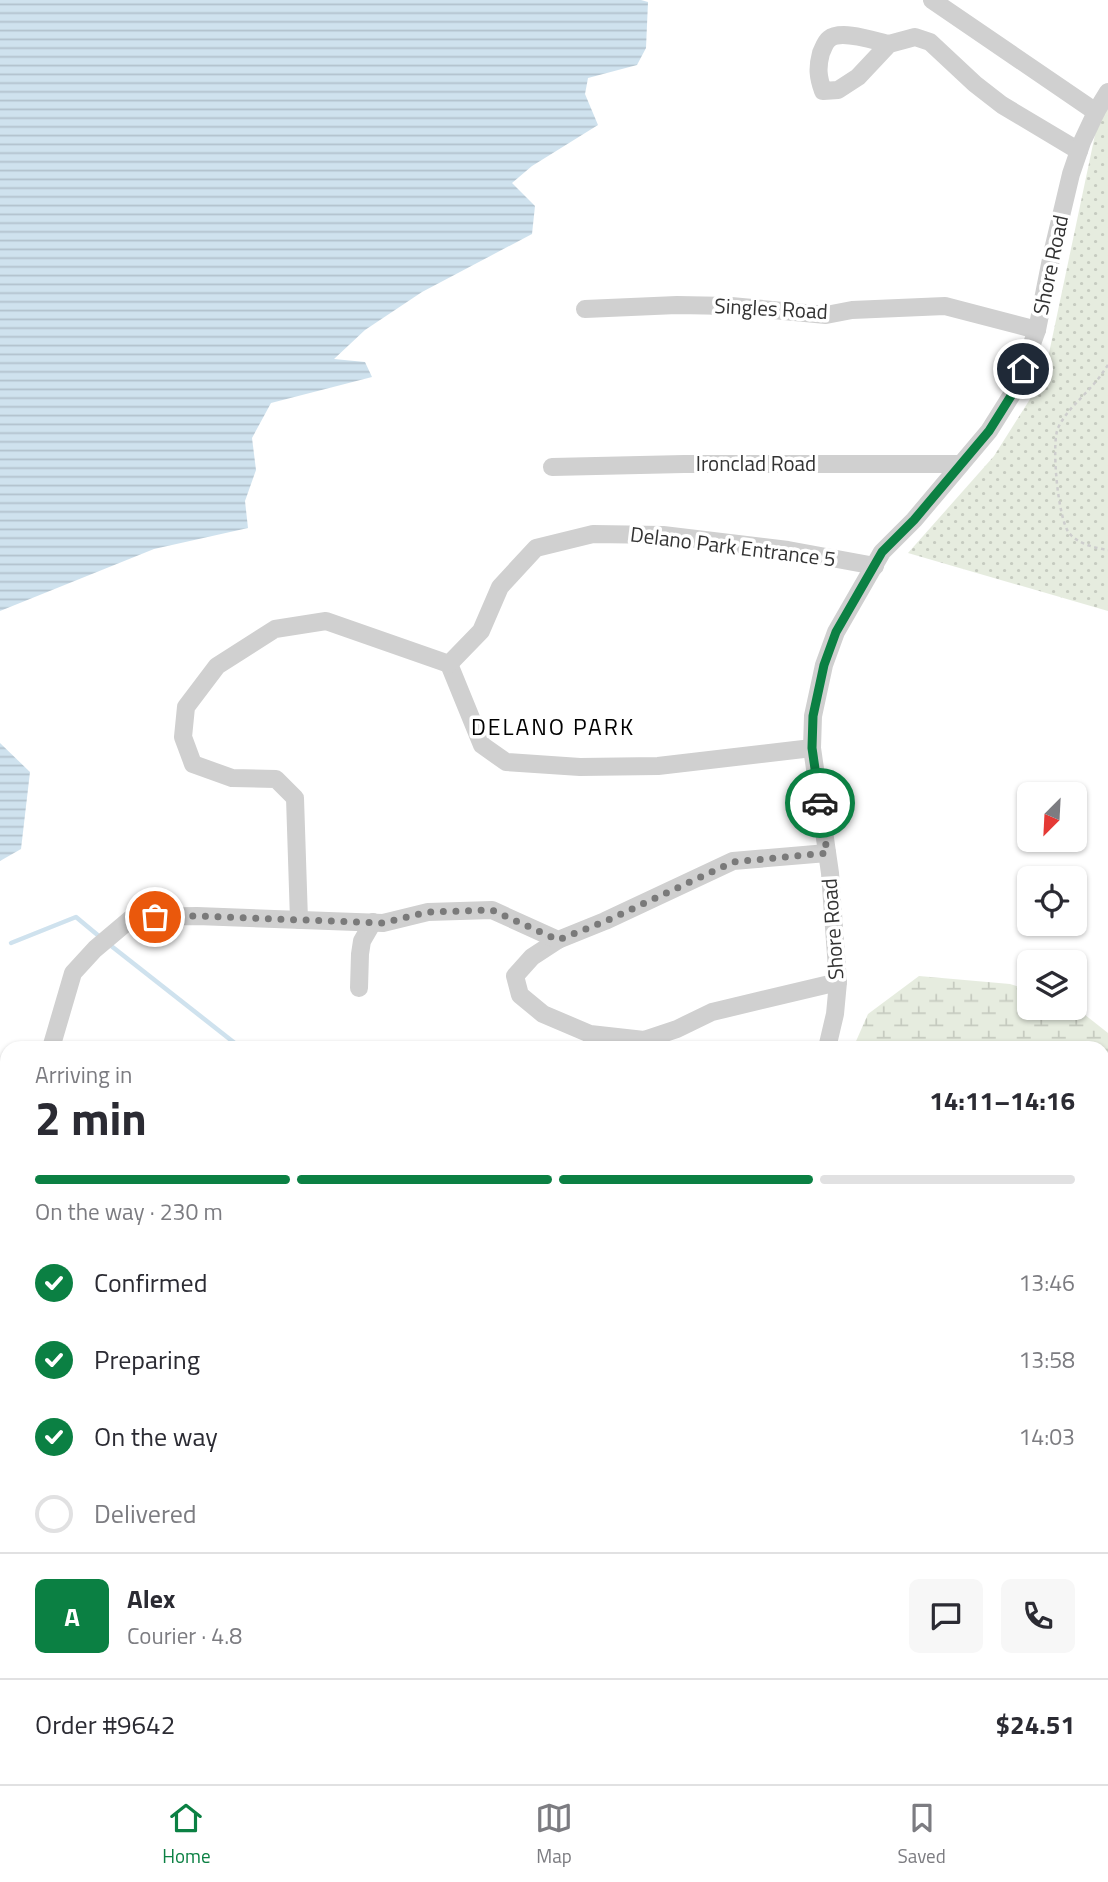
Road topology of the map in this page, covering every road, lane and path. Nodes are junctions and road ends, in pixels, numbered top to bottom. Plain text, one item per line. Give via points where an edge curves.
1 (932, 0) edge
2 (889, 44) dead end
3 (1108, 92) edge
4 (1096, 112) junction
5 (1079, 151) junction
6 (585, 309) dead end
7 (1037, 330) junction
8 (1108, 365) edge
9 (961, 464) junction
10 (552, 467) dead end
11 (1108, 550) edge
12 (875, 566) junction
13 (449, 664) junction
14 (812, 748) junction
15 (827, 853) junction
16 (299, 920) junction
17 (373, 922) junction
18 (558, 940) junction
19 (838, 982) junction
20 (359, 988) dead end
21 (53, 1041) edge
22 (829, 1041) edge

1 - 4 street
2 - 5 street via 915,37 930,42 1002,106
3 - 4 street, Shore Road
4 - 5 street, Shore Road
5 - 7 street, Shore Road via 1070,174
6 - 7 street, Singles Road via 731,306 826,315 945,306
7 - 9 street, Shore Road via 1016,388
8 - 11 path via 1068,410 1057,430 1055,446 1060,510 1069,533 1083,543
9 - 10 street, Ironclad Road
9 - 12 street, Shore Road via 882,552
12 - 13 street, Delano Park Entrance 5 via 663,535 593,534 536,548 500,587 481,631
12 - 14 street, Shore Road via 836,632 824,665 813,716
13 - 14 street via 482,745 506,762 659,766
13 - 16 street via 326,621 275,629 216,666 186,707 183,737 193,764 232,778 276,779 295,798
14 - 15 street, Shore Road
15 - 18 street via 733,862
15 - 19 street, Shore Road
16 - 17 street
16 - 21 street via 133,917 95,948 73,974
17 - 18 street via 428,912 492,910
17 - 20 street via 362,941
18 - 19 street via 532,957 515,976 520,995 543,1014 590,1034 644,1041 712,1012
19 - 22 street, Shore Road

